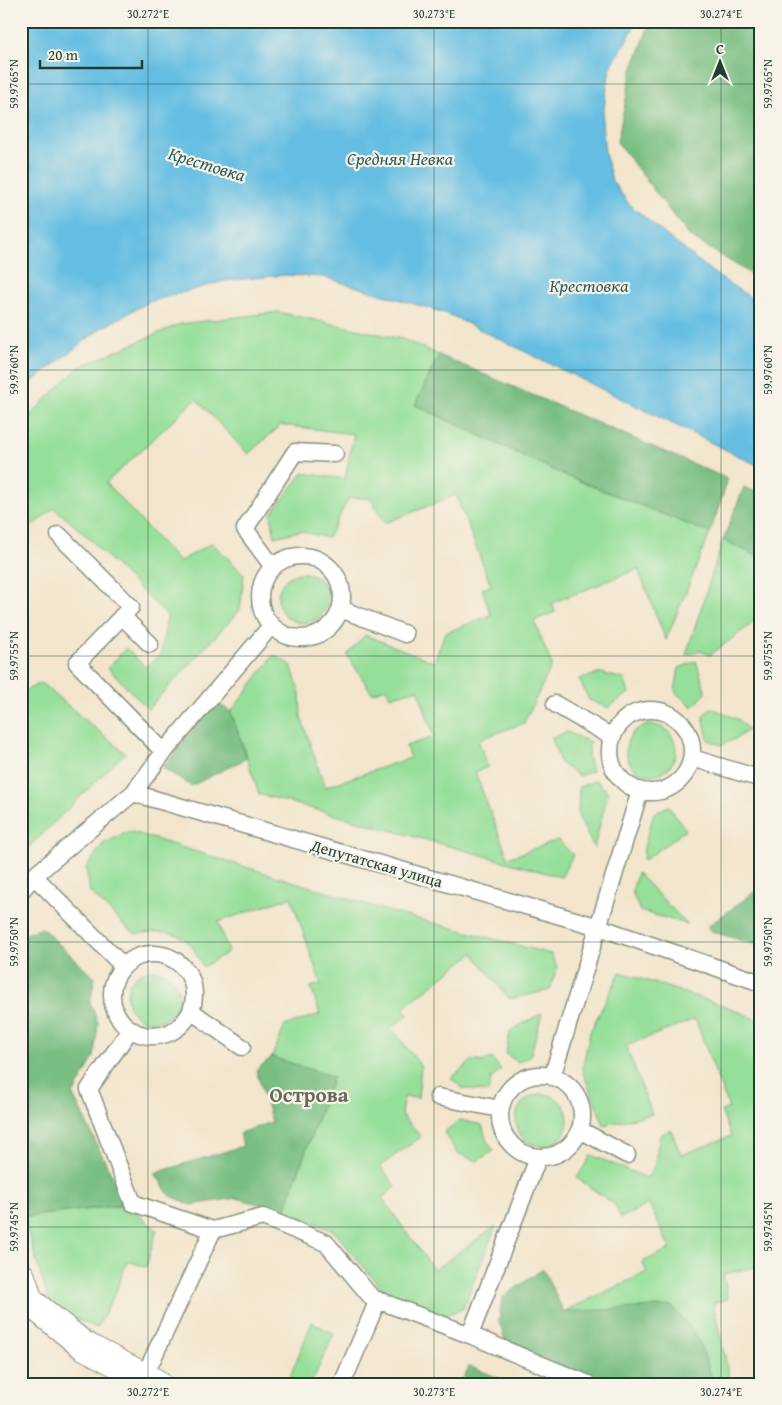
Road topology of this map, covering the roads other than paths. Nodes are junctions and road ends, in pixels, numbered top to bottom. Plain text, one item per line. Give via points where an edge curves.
1 (335, 454) dead end
2 (59, 535) dead end
3 (272, 567) junction
4 (341, 609) junction
5 (122, 616) junction
6 (271, 626) junction
7 (405, 634) dead end
8 (150, 644) dead end
9 (555, 704) dead end
10 (612, 737) junction
11 (164, 752) junction
12 (692, 758) junction
13 (755, 777) dead end
14 (640, 791) junction
15 (133, 793) junction
16 (34, 876) junction
17 (21, 891) edge
18 (600, 927) junction
19 (123, 966) junction
20 (761, 983) edge
21 (191, 1011) junction
22 (130, 1030) junction
23 (242, 1047) dead end
24 (552, 1076) junction
25 (438, 1096) dead end
26 (500, 1109) junction
27 (580, 1130) junction
28 (627, 1155) dead end
29 (538, 1158) junction
30 (213, 1230) junction
31 (24, 1294) edge
32 (378, 1300) junction
33 (470, 1335) junction
34 (150, 1380) edge
35 (342, 1384) edge
36 (588, 1384) edge

1 - 3 lane via 295,452 245,529
2 - 5 lane via 131,607
3 - 4 lane via 296,556 309,556 321,561 339,580 343,595
3 - 6 lane via 260,590 260,603
4 - 6 lane via 335,622 312,638 297,639 283,635
4 - 7 lane
5 - 8 lane
5 - 11 lane via 77,663
6 - 11 lane
9 - 10 lane
10 - 12 lane via 628,716 648,710 668,712 688,731
10 - 14 lane via 612,764 618,776
11 - 15 lane
12 - 13 lane
12 - 14 lane via 688,771 679,782 667,789
14 - 18 lane
15 - 16 lane
15 - 18 lane, Депутатская улица
16 - 17 lane
16 - 19 lane
18 - 20 lane, Депутатская улица
18 - 24 lane
19 - 21 lane via 148,954 176,960 193,983
19 - 22 lane via 112,988 112,1000 121,1022
21 - 22 lane via 172,1032 158,1036
21 - 23 lane
22 - 30 lane via 89,1089 133,1204
24 - 26 lane via 525,1078 505,1096
24 - 27 lane via 575,1091 583,1116
25 - 26 lane
26 - 29 lane via 500,1123 509,1141 524,1154
27 - 28 lane
27 - 29 lane via 564,1151
29 - 33 lane
30 - 32 lane via 262,1217 326,1243 372,1298
30 - 34 lane
31 - 34 street via 82,1345
32 - 33 lane
32 - 35 lane
33 - 36 lane

